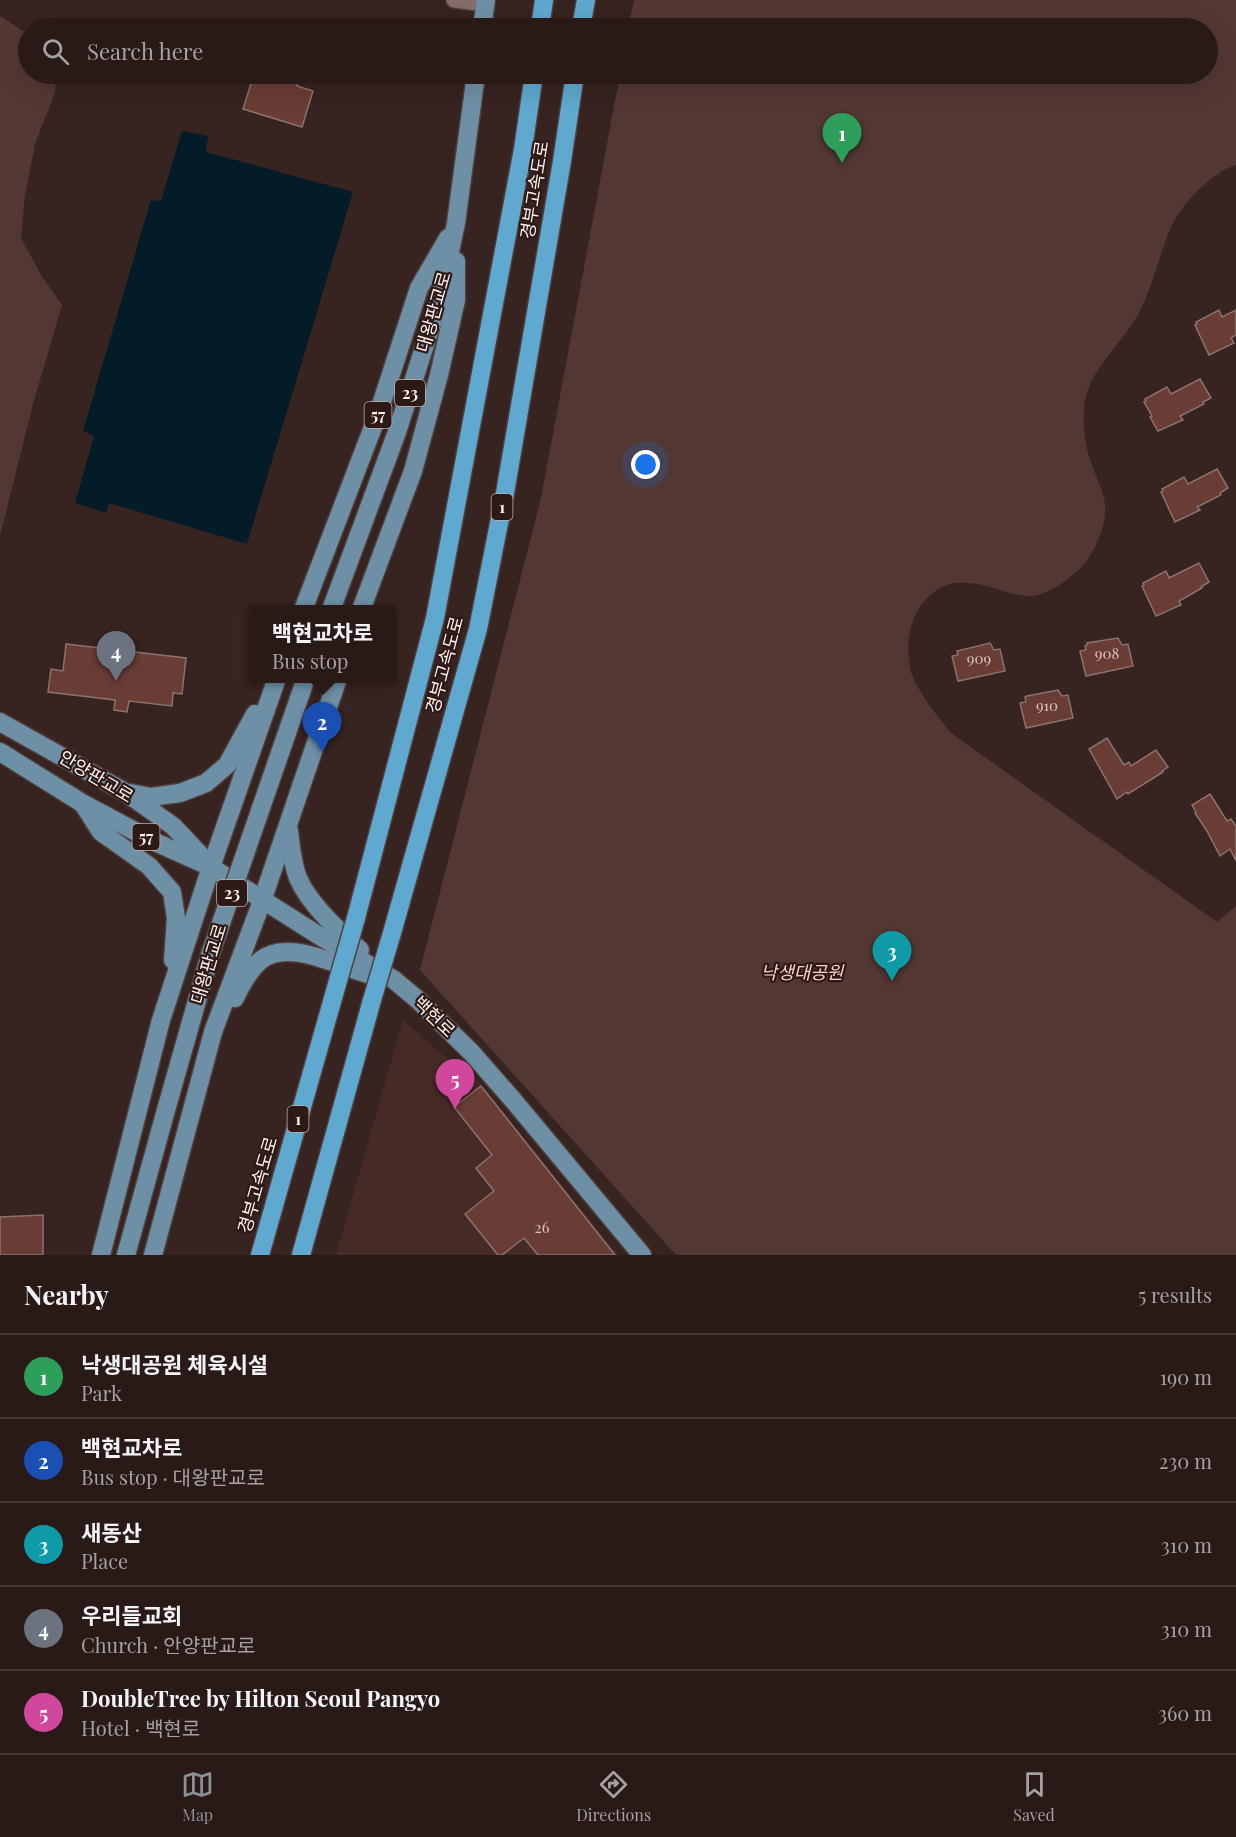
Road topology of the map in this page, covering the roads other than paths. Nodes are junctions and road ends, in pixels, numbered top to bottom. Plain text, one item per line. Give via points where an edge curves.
1 (454, 0) edge
2 (544, 0) edge
3 (586, 0) edge
4 (486, 2) edge
5 (484, 18) edge
6 (541, 18) edge
7 (583, 18) edge
8 (475, 84) edge
9 (533, 84) edge
10 (574, 84) edge
11 (456, 223) junction
12 (305, 605) edge
13 (333, 605) edge
14 (363, 605) edge
15 (273, 683) edge
16 (274, 683) edge
17 (304, 683) edge
18 (336, 683) edge
19 (0, 722) edge
20 (0, 752) edge
21 (125, 792) junction
22 (82, 803) junction
23 (289, 824) junction
24 (211, 867) junction
25 (262, 901) junction
26 (393, 979) junction
27 (161, 1020) junction
28 (213, 1032) junction
29 (101, 1255) edge
30 (126, 1255) edge
31 (153, 1255) edge
32 (260, 1255) edge
33 (301, 1255) edge
34 (642, 1255) edge

1 - 4 street
2 - 6 highway
3 - 7 highway
4 - 5 main road
8 - 11 main road, 대왕판교로 / 23
9 - 32 highway, 경부고속도로 / 1, bridge via 435,618 356,918
10 - 33 highway, 경부고속도로 / 1, bridge via 506,493 478,629
11 - 12 main road, 57 via 419,288 378,414
11 - 13 main road, 대왕판교로 / 23 via 430,330
11 - 14 main road via 456,300 439,375 413,471
15 - 21 main road, 57 via 227,765 206,783 180,793 151,797
16 - 24 main road, 대왕판교로
17 - 30 main road, 대왕판교로 / 23, bridge via 210,955
18 - 23 main road, 대왕판교로
19 - 21 main road, 안양판교로 / 57
20 - 22 main road, 안양판교로 / 57
21 - 24 main road, 안양판교로 / 57 via 173,826
22 - 24 main road, 안양판교로 / 57
22 - 27 main road via 101,832 149,866 172,892 175,951
23 - 25 main road, 대왕판교로
23 - 26 main road via 291,854 304,887 337,929
24 - 25 main road, 안양판교로 / 57
24 - 27 main road, 대왕판교로 / 23
25 - 26 main road, 백현로
25 - 28 main road, 대왕판교로
26 - 28 main road via 300,952 275,952 261,960 243,981
26 - 34 main road, 백현로 via 471,1052
27 - 29 main road, 대왕판교로
28 - 31 main road, 대왕판교로

